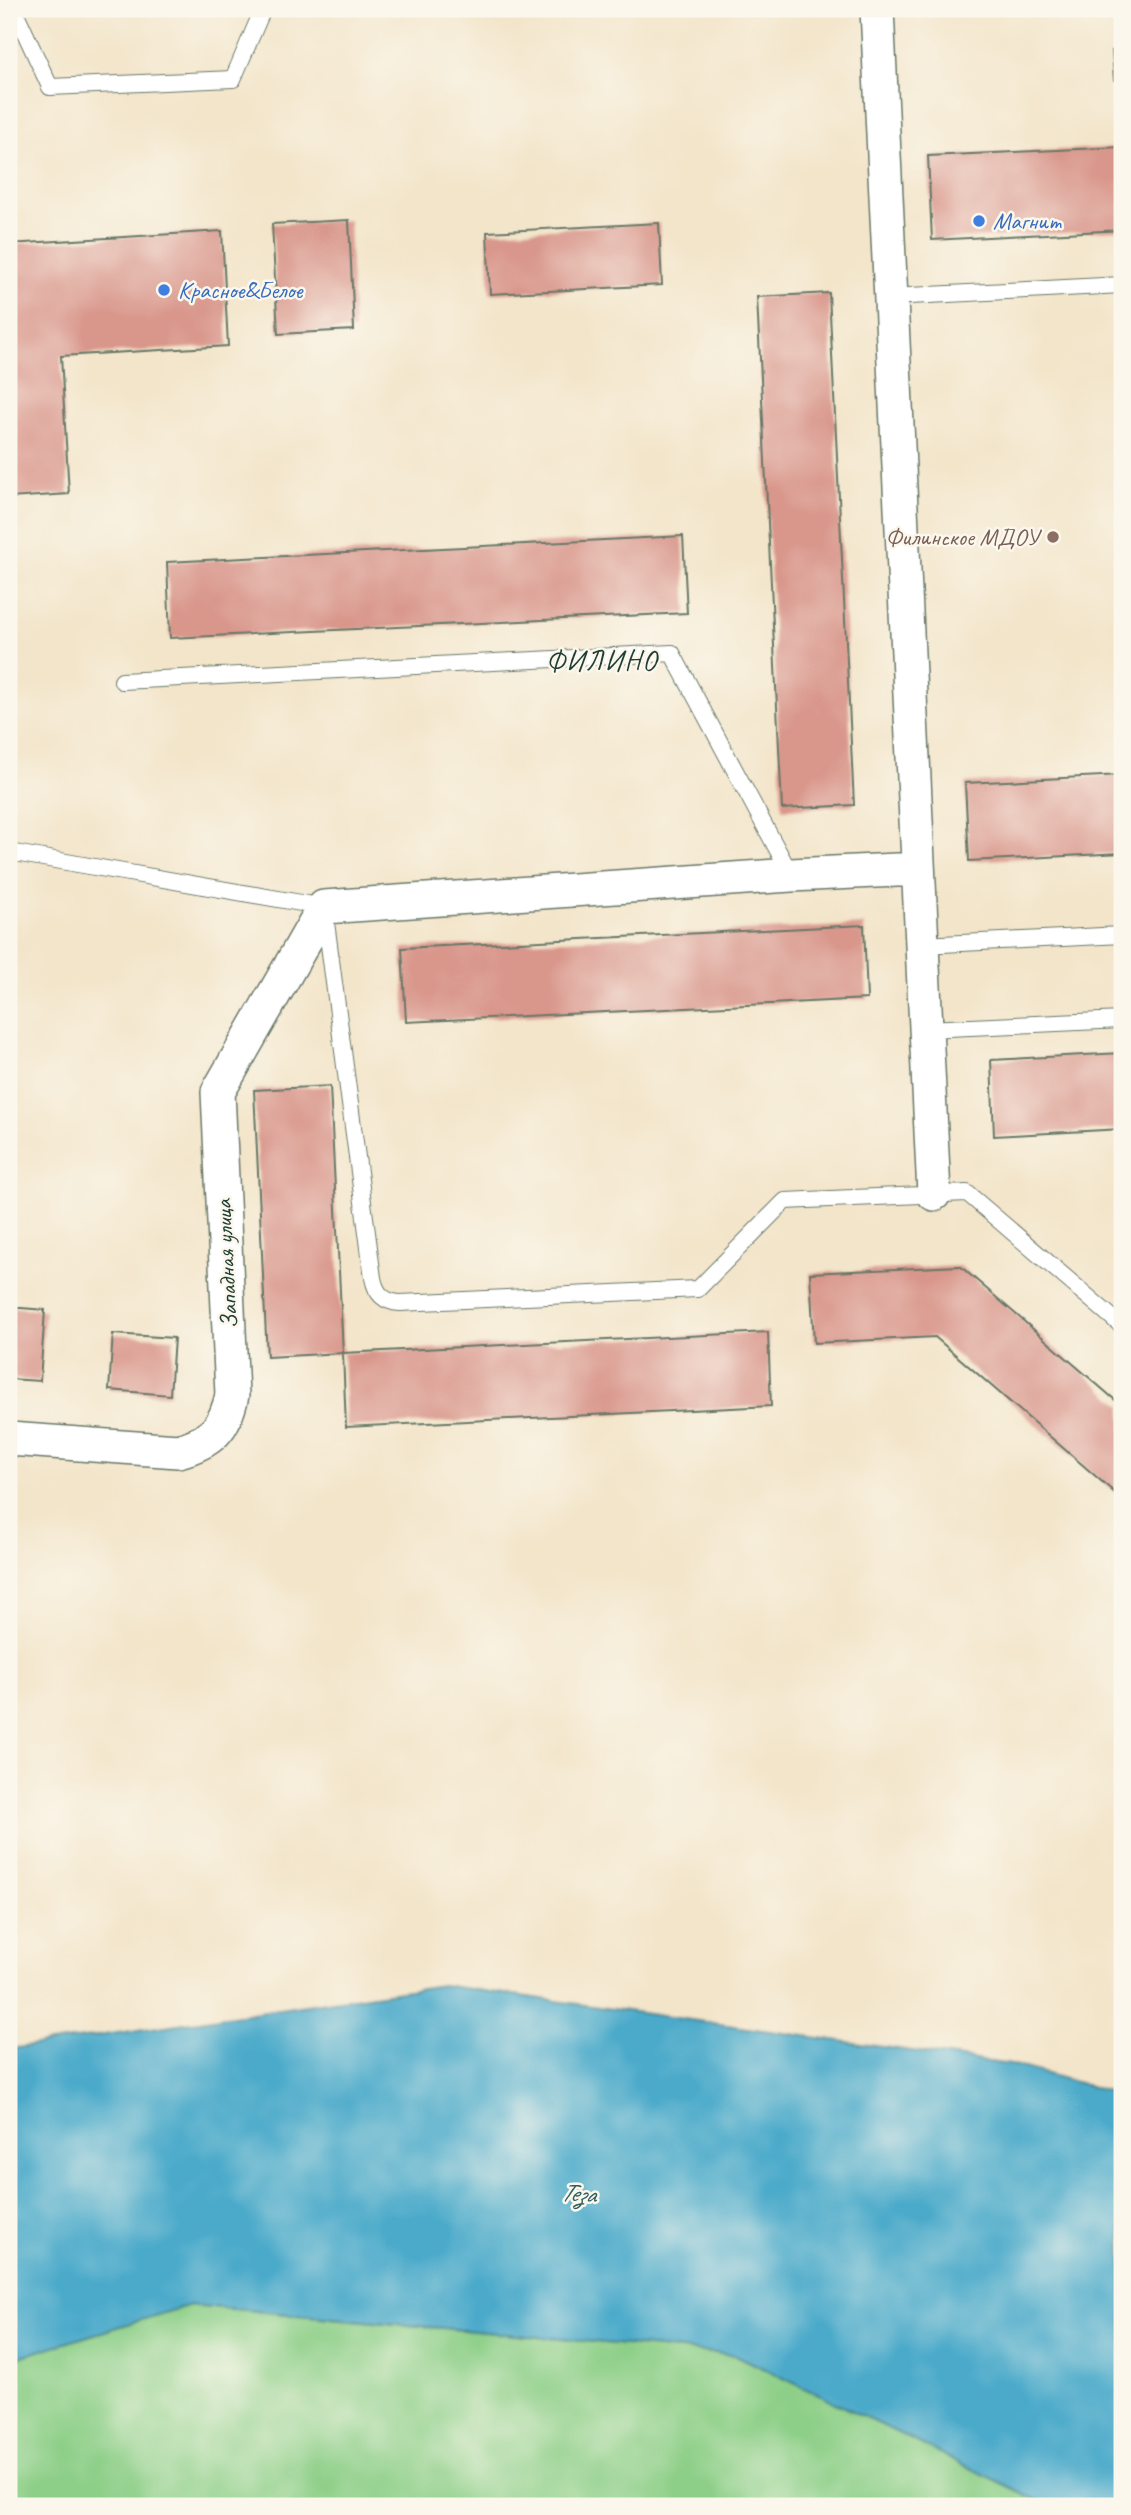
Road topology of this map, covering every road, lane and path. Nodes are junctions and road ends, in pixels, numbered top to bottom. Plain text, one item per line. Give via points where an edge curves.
1 (14, 9) edge
2 (263, 9) edge
3 (877, 9) edge
4 (1122, 285) edge
5 (890, 297) junction
6 (122, 681) dead end
7 (9, 852) edge
8 (918, 869) junction
9 (791, 875) junction
10 (324, 906) junction
11 (1122, 935) edge
12 (922, 945) junction
13 (1122, 1020) edge
14 (926, 1030) junction
15 (934, 1194) junction
16 (1122, 1326) edge
17 (9, 1439) edge

1 - 2 lane via 50,87 233,79
3 - 5 street
4 - 5 lane
5 - 8 street
6 - 9 lane via 672,653
7 - 10 lane
8 - 9 street
8 - 12 street
9 - 10 street
10 - 15 lane via 373,1278 384,1300 400,1303 698,1289 785,1201
10 - 17 street, Западная улица via 218,1092 232,1395 221,1426 194,1447 178,1451
11 - 12 lane
12 - 14 street
13 - 14 lane
14 - 15 street
15 - 16 lane via 967,1192

